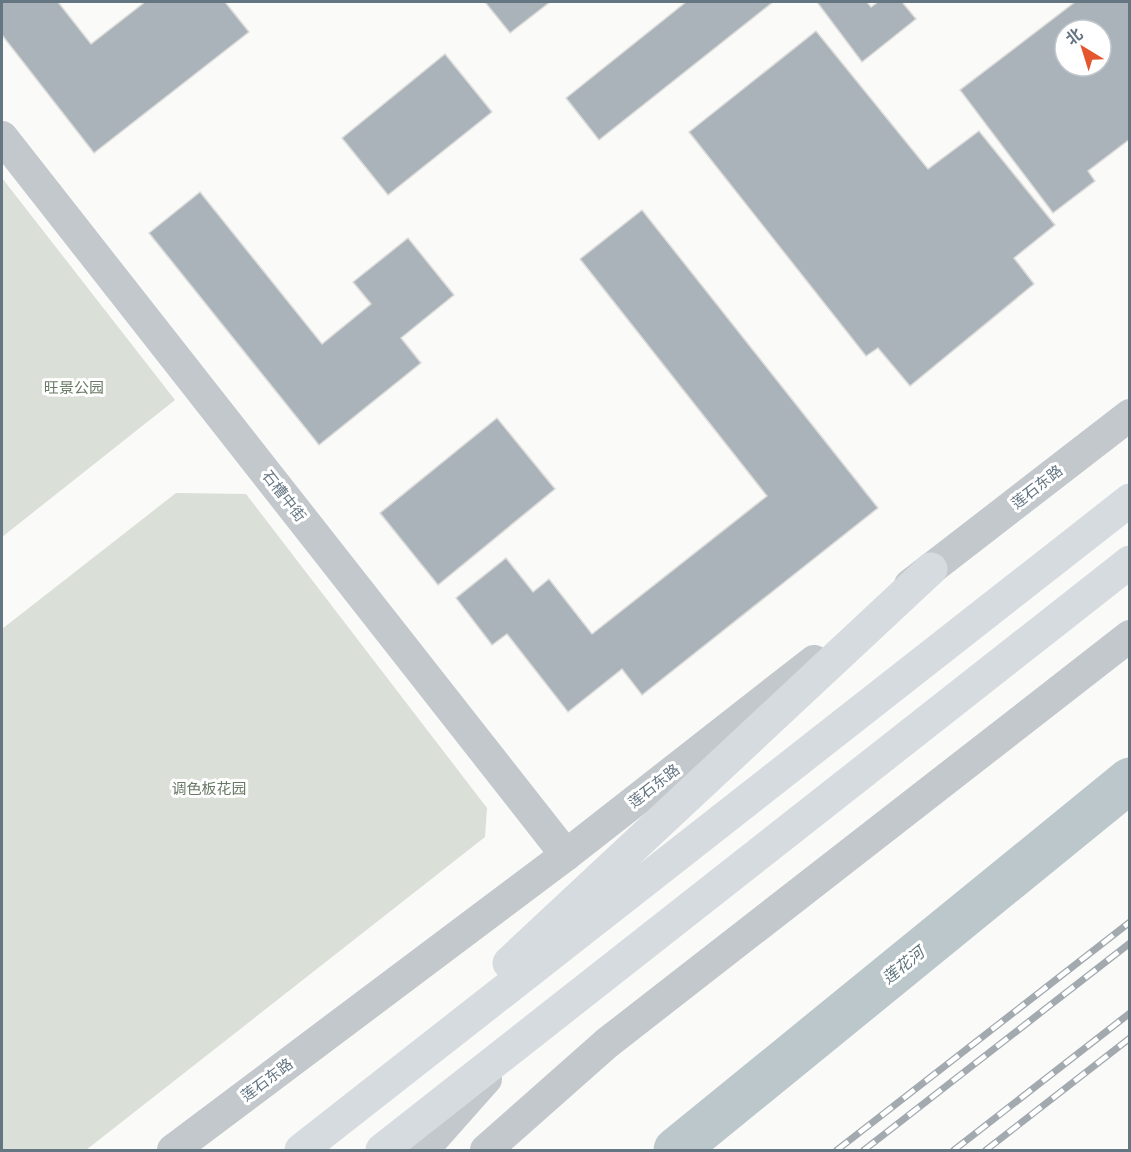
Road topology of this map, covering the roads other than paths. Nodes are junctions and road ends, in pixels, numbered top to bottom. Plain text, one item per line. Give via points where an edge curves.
1 (2, 137) edge
2 (1130, 415) edge
3 (1130, 500) edge
4 (1130, 562) edge
5 (931, 569) junction
6 (1130, 636) edge
7 (566, 855) junction
8 (519, 1042) junction
9 (345, 1116) junction
10 (173, 1150) edge
11 (301, 1150) edge
12 (381, 1150) edge
13 (423, 1150) edge
14 (486, 1150) edge

1 - 7 street, 石槽中街
2 - 5 street, 莲石东路
3 - 9 highway
4 - 8 highway
5 - 7 street, 莲石东路
5 - 9 highway
6 - 14 street via 607,1043
7 - 10 street, 莲石东路
8 - 12 highway
8 - 13 street
9 - 11 highway

